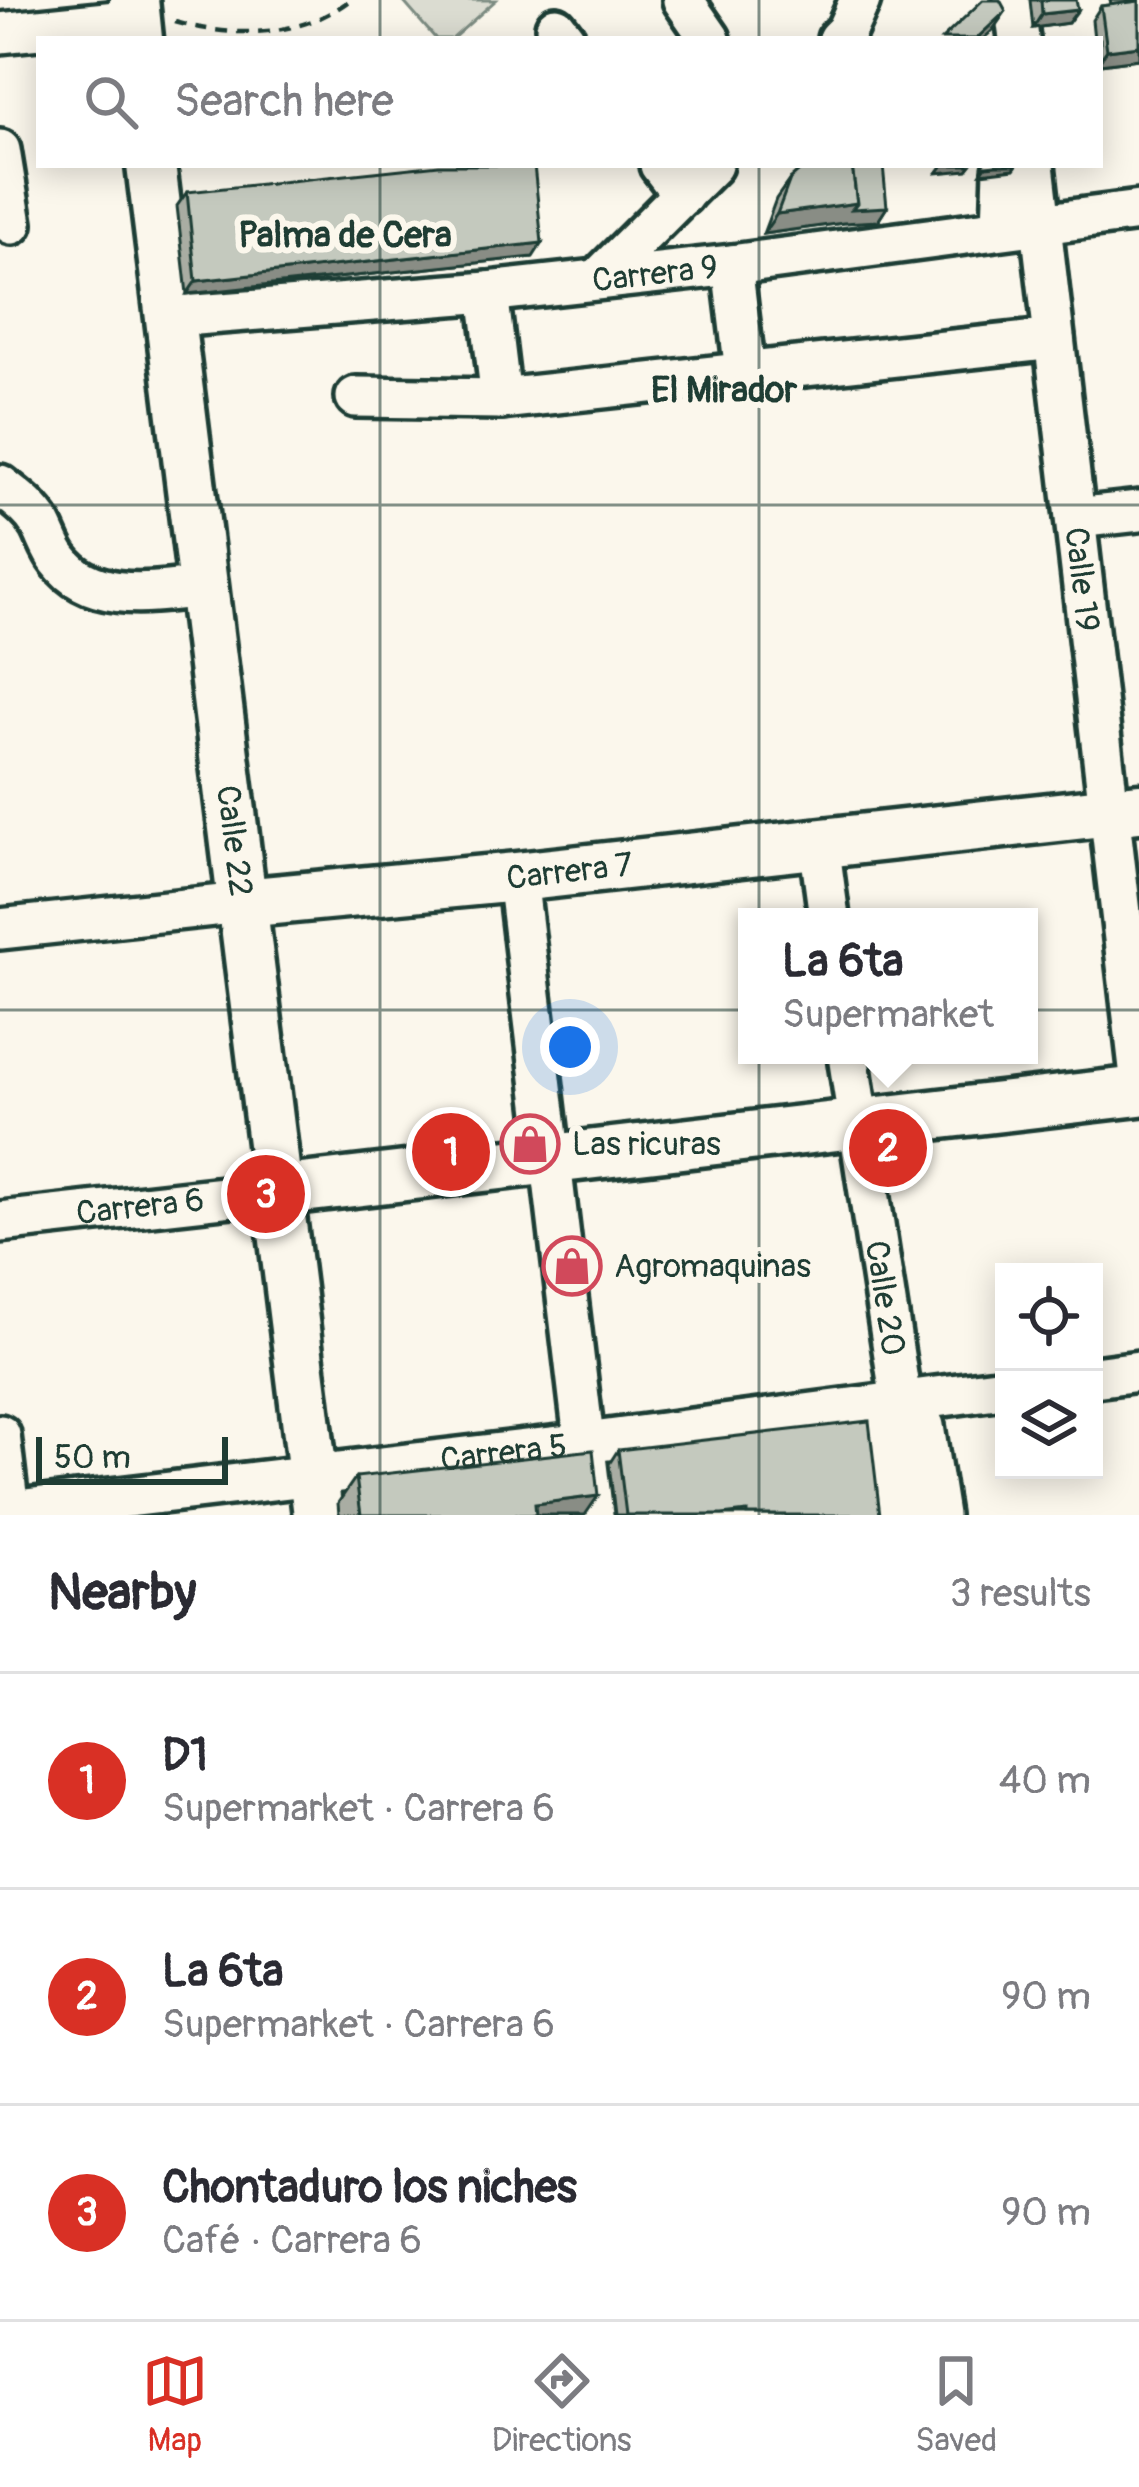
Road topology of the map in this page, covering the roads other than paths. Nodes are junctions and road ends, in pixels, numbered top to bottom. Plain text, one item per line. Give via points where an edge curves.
1 (683, 0) edge
2 (860, 0) edge
3 (1014, 0) edge
4 (144, 20) edge
5 (0, 33) edge
6 (708, 36) edge
7 (841, 36) edge
8 (1019, 36) edge
9 (0, 150) edge
10 (704, 168) edge
11 (672, 180) edge
12 (169, 184) edge
13 (1038, 197) edge
14 (1139, 211) edge
15 (12, 224) dead end
16 (1002, 227) junction
17 (732, 265) junction
18 (598, 279) junction
19 (488, 292) junction
20 (171, 317) junction
21 (1054, 340) junction
22 (745, 372) junction
23 (356, 397) dead end
24 (501, 399) junction
25 (0, 485) edge
26 (1139, 511) edge
27 (1076, 518) junction
28 (203, 587) junction
29 (1124, 809) edge
30 (819, 842) junction
31 (517, 878) junction
32 (241, 903) junction
33 (828, 908) edge
34 (0, 929) edge
35 (849, 1064) edge
36 (1139, 1068) edge
37 (1139, 1091) edge
38 (858, 1125) junction
39 (550, 1159) junction
40 (276, 1191) junction
41 (0, 1222) edge
42 (1139, 1371) edge
43 (1103, 1376) edge
44 (995, 1389) edge
45 (901, 1401) junction
46 (0, 1435) edge
47 (585, 1443) junction
48 (316, 1494) edge
49 (5, 1511) edge
50 (593, 1515) edge
51 (900, 1515) edge
52 (938, 1515) edge

1 - 6 street
2 - 7 street
3 - 8 street
4 - 5 street
9 - 15 street
10 - 11 street
11 - 18 street
12 - 20 main road, Calle 22
13 - 14 street, Carrera 9
13 - 16 street, Carrera 9
13 - 16 street via 1022,194 1004,170
13 - 21 street, Calle 19
16 - 17 street, Carrera 9
17 - 18 street, Carrera 9
17 - 22 street
18 - 19 street, Carrera 9
19 - 20 street, Carrera 9
19 - 24 street
20 - 28 main road, Calle 22
21 - 22 street
21 - 27 street, Calle 19
22 - 24 street
23 - 24 street
25 - 28 street via 29,509 78,579 112,591
26 - 27 street
27 - 29 street, Calle 19
28 - 32 main road, Calle 22
29 - 30 main road, Carrera 7
29 - 36 street, Calle 19
30 - 31 main road, Carrera 7
30 - 33 street
31 - 32 main road, Carrera 7
31 - 39 street
32 - 34 street, Carrera 7
32 - 40 main road, Calle 22
35 - 38 street, Calle 20
37 - 38 main road, Carrera 6
38 - 39 main road, Carrera 6
38 - 45 street, Calle 20
39 - 40 main road, Carrera 6
39 - 47 street
40 - 41 street, Carrera 6
40 - 48 main road, Calle 22
42 - 43 street
44 - 45 street, Carrera 5
45 - 47 street, Carrera 5
45 - 51 street, Calle 20 via 887,1430
45 - 52 street, Calle 20 via 924,1426
46 - 49 street
47 - 48 street, Carrera 5
47 - 50 street
48 - 49 street, Carrera 5

